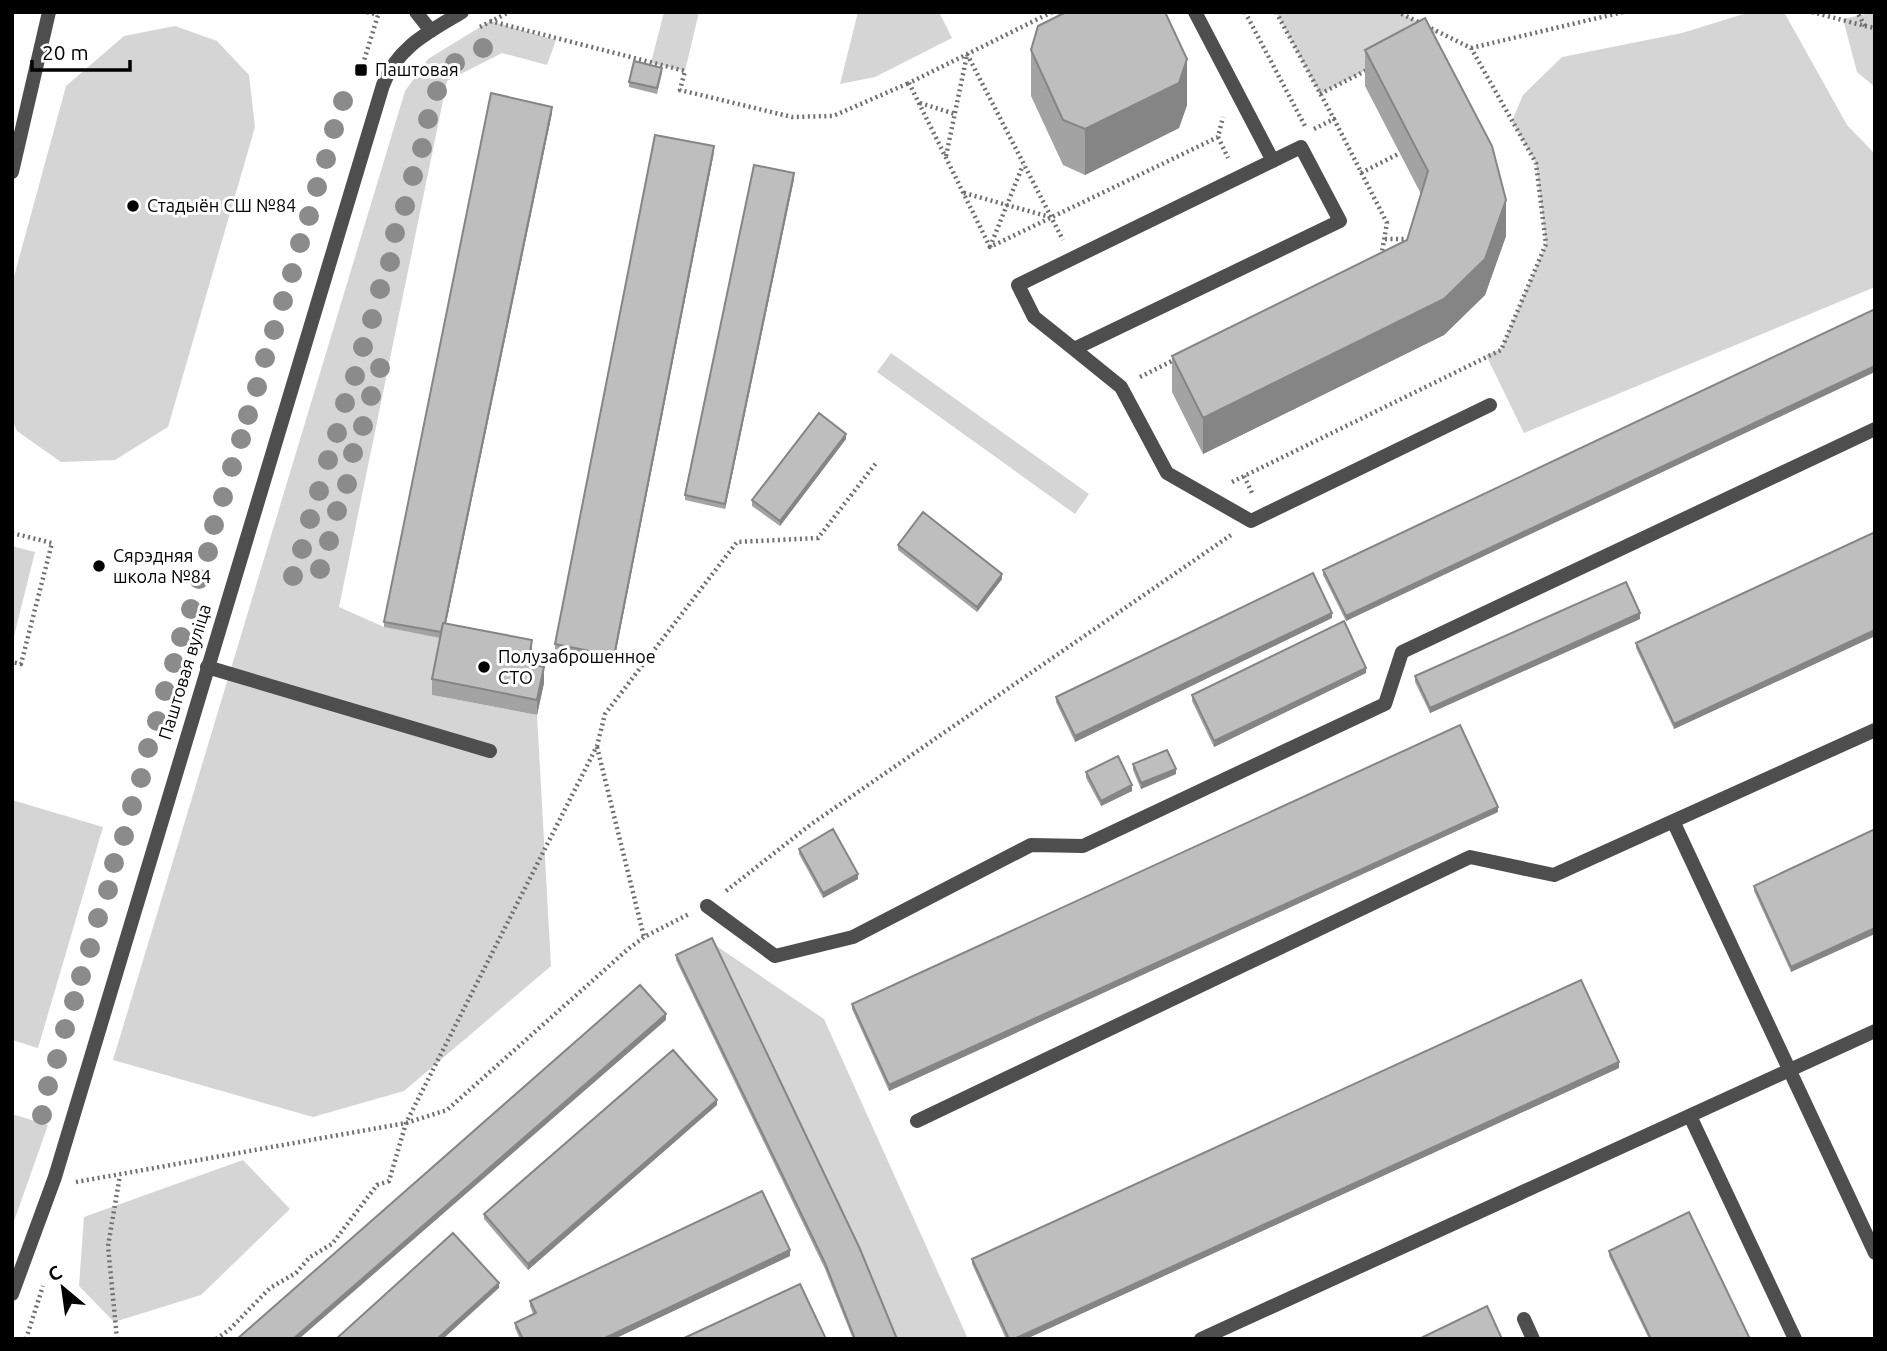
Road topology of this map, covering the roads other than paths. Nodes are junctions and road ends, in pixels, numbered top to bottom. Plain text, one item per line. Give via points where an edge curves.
1 (49, 12) edge
2 (416, 12) edge
3 (462, 12) edge
4 (1195, 12) edge
5 (430, 31) junction
6 (1273, 161) junction
7 (12, 172) edge
8 (1074, 349) junction
9 (1490, 405) dead end
10 (1875, 429) edge
11 (207, 667) junction
12 (1875, 730) edge
13 (490, 751) dead end
14 (1673, 821) junction
15 (707, 905) dead end
16 (1875, 1031) edge
17 (1790, 1071) junction
18 (1690, 1116) junction
19 (917, 1121) dead end
20 (1875, 1253) edge
21 (12, 1294) edge
22 (1524, 1319) dead end
23 (1201, 1339) edge
24 (1533, 1339) edge
25 (1795, 1339) edge

1 - 7 street
2 - 5 street
3 - 5 street, Паштовая вуліца
4 - 6 street
5 - 11 street, Паштовая вуліца via 402,52 383,85
6 - 8 street via 1018,285 1034,317
6 - 8 street via 1301,147 1340,221
8 - 9 street via 1121,387 1167,473 1251,521
10 - 15 street via 1402,652 1385,704 1083,846 1031,845 853,937 795,953 775,956
11 - 13 street
11 - 21 street, Паштовая вуліца via 54,1177
12 - 14 street
14 - 17 street
14 - 19 street via 1554,875 1470,857
16 - 17 street
17 - 18 street
17 - 20 street
18 - 23 street
18 - 25 street
22 - 24 street

